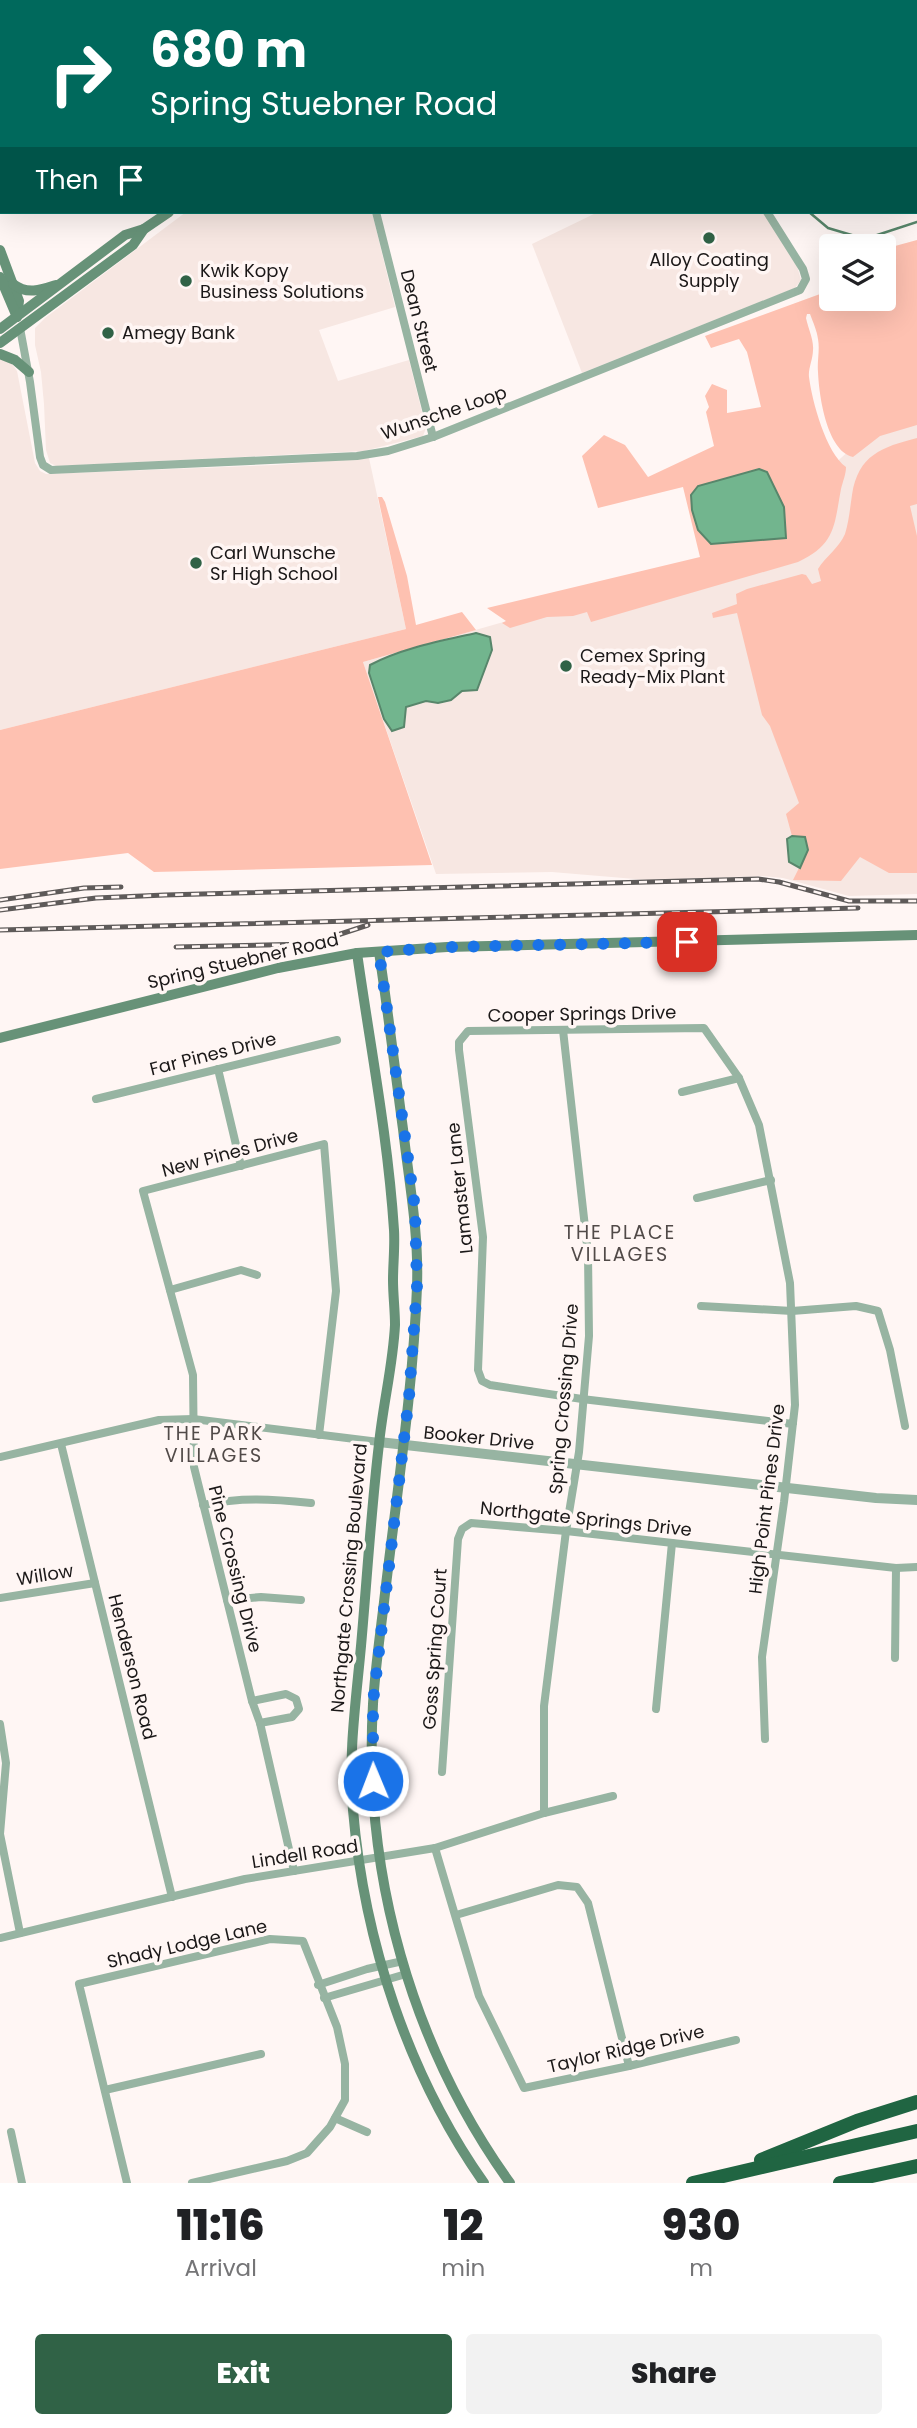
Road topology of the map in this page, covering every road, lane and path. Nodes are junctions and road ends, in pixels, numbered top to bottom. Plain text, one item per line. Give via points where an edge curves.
1 (166, 214) edge
2 (377, 214) edge
3 (768, 214) edge
4 (144, 229) junction
5 (0, 250) edge
6 (0, 277) edge
7 (63, 283) junction
8 (13, 284) junction
9 (19, 323) junction
10 (0, 329) edge
11 (0, 343) edge
12 (0, 354) edge
13 (29, 372) junction
14 (433, 437) junction
15 (917, 935) edge
16 (379, 952) junction
17 (356, 953) junction
18 (704, 1028) joint
19 (563, 1030) junction
20 (463, 1036) joint
21 (0, 1038) edge
22 (337, 1040) dead end
23 (218, 1069) junction
24 (739, 1078) junction
25 (682, 1092) dead end
26 (96, 1099) dead end
27 (402, 1128) junction
28 (383, 1130) junction
29 (241, 1166) junction
30 (771, 1180) junction
31 (143, 1192) joint
32 (697, 1198) dead end
33 (257, 1275) dead end
34 (417, 1281) junction
35 (393, 1283) junction
36 (170, 1290) junction
37 (701, 1307) dead end
38 (792, 1311) junction
39 (582, 1399) junction
40 (193, 1419) junction
41 (793, 1424) junction
42 (905, 1426) dead end
43 (319, 1435) junction
44 (379, 1442) junction
45 (61, 1444) junction
46 (402, 1445) junction
47 (0, 1457) edge
48 (577, 1464) junction
49 (786, 1488) junction
50 (917, 1500) edge
51 (311, 1503) dead end
52 (203, 1505) junction
53 (462, 1529) joint
54 (566, 1531) junction
55 (672, 1543) junction
56 (775, 1555) junction
57 (917, 1567) edge
58 (896, 1568) junction
59 (95, 1583) junction
60 (0, 1598) edge
61 (227, 1600) junction
62 (301, 1600) dead end
63 (361, 1647) junction
64 (379, 1650) junction
65 (895, 1658) dead end
66 (252, 1701) junction
67 (656, 1709) dead end
68 (260, 1723) junction
69 (0, 1724) edge
70 (765, 1739) dead end
71 (442, 1772) dead end
72 (613, 1796) dead end
73 (544, 1813) junction
74 (435, 1848) junction
75 (380, 1858) junction
76 (359, 1861) junction
77 (293, 1871) junction
78 (172, 1897) junction
79 (456, 1915) junction
80 (20, 1933) junction
81 (0, 1938) edge
82 (403, 1961) junction
83 (383, 1966) junction
84 (406, 1974) junction
85 (387, 1978) junction
86 (318, 1985) junction
87 (324, 1998) junction
88 (736, 2040) dead end
89 (261, 2054) dead end
90 (629, 2066) junction
91 (105, 2090) junction
92 (917, 2102) edge
93 (463, 2109) junction
94 (335, 2118) junction
95 (445, 2119) junction
96 (917, 2131) edge
97 (11, 2132) dead end
98 (367, 2132) dead end
99 (917, 2166) edge
100 (717, 2178) junction
101 (22, 2183) edge
102 (127, 2183) edge
103 (192, 2183) edge
104 (484, 2183) edge
105 (510, 2183) edge
106 (694, 2183) edge
107 (840, 2183) edge

1 - 4 main road
2 - 14 street, Dean Street
3 - 14 street, Wunsche Loop via 803,269 806,279 800,290
4 - 7 main road via 125,235
4 - 9 main road via 133,245
5 - 8 main road
6 - 9 main road
7 - 8 main road via 30,291
7 - 9 main road
8 - 9 main road
9 - 10 main road
9 - 11 main road
9 - 13 street, Wunsche Loop
12 - 13 main road
13 - 14 street, Wunsche Loop via 40,457 51,470 357,456
15 - 16 main road, Spring Stuebner Road
16 - 17 main road, Spring Stuebner Road
16 - 27 main road, Northgate Crossing Boulevard
17 - 21 main road, Spring Stuebner Road via 278,968
17 - 28 main road, Northgate Crossing Boulevard
18 - 19 street, Cooper Springs Drive
18 - 24 street, High Point Pines Drive
19 - 20 street, Cooper Springs Drive via 468,1031
19 - 39 street, Spring Crossing Drive via 588,1254 589,1336
20 - 39 street, Lamaster Lane via 459,1050 483,1237 478,1370 482,1381 498,1386
22 - 23 street, Far Pines Drive
23 - 26 street, Far Pines Drive
23 - 29 street
24 - 25 street
24 - 30 street, High Point Pines Drive via 759,1125
27 - 28 main road
27 - 34 main road, Northgate Crossing Boulevard via 415,1208
28 - 35 main road, Northgate Crossing Boulevard via 394,1232
29 - 31 street, New Pines Drive
29 - 43 street, New Pines Drive via 324,1144 336,1291
30 - 32 street
30 - 38 street, High Point Pines Drive
31 - 36 street, Pine Crossing Drive
33 - 36 street via 241,1270
34 - 35 main road
34 - 46 main road, Northgate Crossing Boulevard
35 - 44 main road, Northgate Crossing Boulevard via 395,1324
36 - 40 street, Pine Crossing Drive via 193,1376
37 - 38 street
38 - 41 street, High Point Pines Drive
38 - 42 street via 856,1306 878,1311
39 - 41 street
39 - 48 street, Spring Crossing Drive
40 - 43 street, Booker Drive
40 - 45 street, Booker Drive via 159,1420
40 - 52 street, Pine Crossing Drive via 194,1467
41 - 49 street, High Point Pines Drive
43 - 44 street, Booker Drive
44 - 46 street, Booker Drive
44 - 63 main road, Northgate Crossing Boulevard
45 - 47 street, Booker Drive
45 - 59 street, Henderson Road
46 - 48 street, Booker Drive
46 - 64 main road, Northgate Crossing Boulevard
48 - 49 street, Booker Drive
48 - 54 street, Spring Crossing Drive
49 - 50 street, Booker Drive
49 - 56 street, High Point Pines Drive
51 - 52 street via 269,1498
52 - 61 street, Pine Crossing Drive
53 - 54 street, Northgate Springs Drive via 483,1523
53 - 71 street, Goss Spring Court
54 - 55 street, Northgate Springs Drive
54 - 73 street, Spring Crossing Drive via 544,1706
55 - 56 street, Northgate Springs Drive
55 - 67 street
56 - 58 street, Northgate Springs Drive
56 - 70 street, High Point Pines Drive via 762,1657
57 - 58 street, Northgate Springs Drive
58 - 65 street
59 - 60 street, Willow
59 - 78 street, Henderson Road
61 - 62 street
61 - 66 street, Pine Crossing Drive
63 - 64 main road
63 - 76 main road, Northgate Crossing Boulevard via 351,1755
64 - 75 main road, Northgate Crossing Boulevard via 372,1755
66 - 68 street, Pine Crossing Drive
66 - 68 street via 286,1694 296,1699 299,1709 292,1717
68 - 77 street, Pine Crossing Drive
69 - 80 street via 6,1763 0,1834
72 - 73 street, Lindell Road
73 - 74 street, Lindell Road
74 - 75 street, Lindell Road
74 - 79 street
75 - 76 street, Lindell Road
75 - 82 main road, Northgate Crossing Boulevard
76 - 77 street, Lindell Road
76 - 83 main road, Northgate Crossing Boulevard
77 - 78 street, Lindell Road
78 - 80 street, Lindell Road
79 - 90 street, Taylor Ridge Drive via 479,1996 524,2088
79 - 90 street via 558,1885 577,1888 588,1903
80 - 81 street, Lindell Road
82 - 83 street
82 - 84 main road, Northgate Crossing Boulevard
83 - 85 main road, Northgate Crossing Boulevard
83 - 86 street
84 - 85 street
84 - 93 main road, Northgate Crossing Boulevard
85 - 87 street
85 - 95 main road, Northgate Crossing Boulevard via 404,2033
86 - 87 street
86 - 91 street, Shady Lodge Lane via 303,1941 270,1939 79,1984
87 - 94 street via 345,2063 345,2100
88 - 90 street, Taylor Ridge Drive
89 - 91 street
91 - 102 street
92 - 100 highway
93 - 95 main road
93 - 105 main road, Northgate Crossing Boulevard
94 - 98 street
94 - 103 street via 307,2153
95 - 104 main road, Northgate Crossing Boulevard
96 - 100 highway
97 - 101 street
99 - 107 highway
100 - 106 highway

